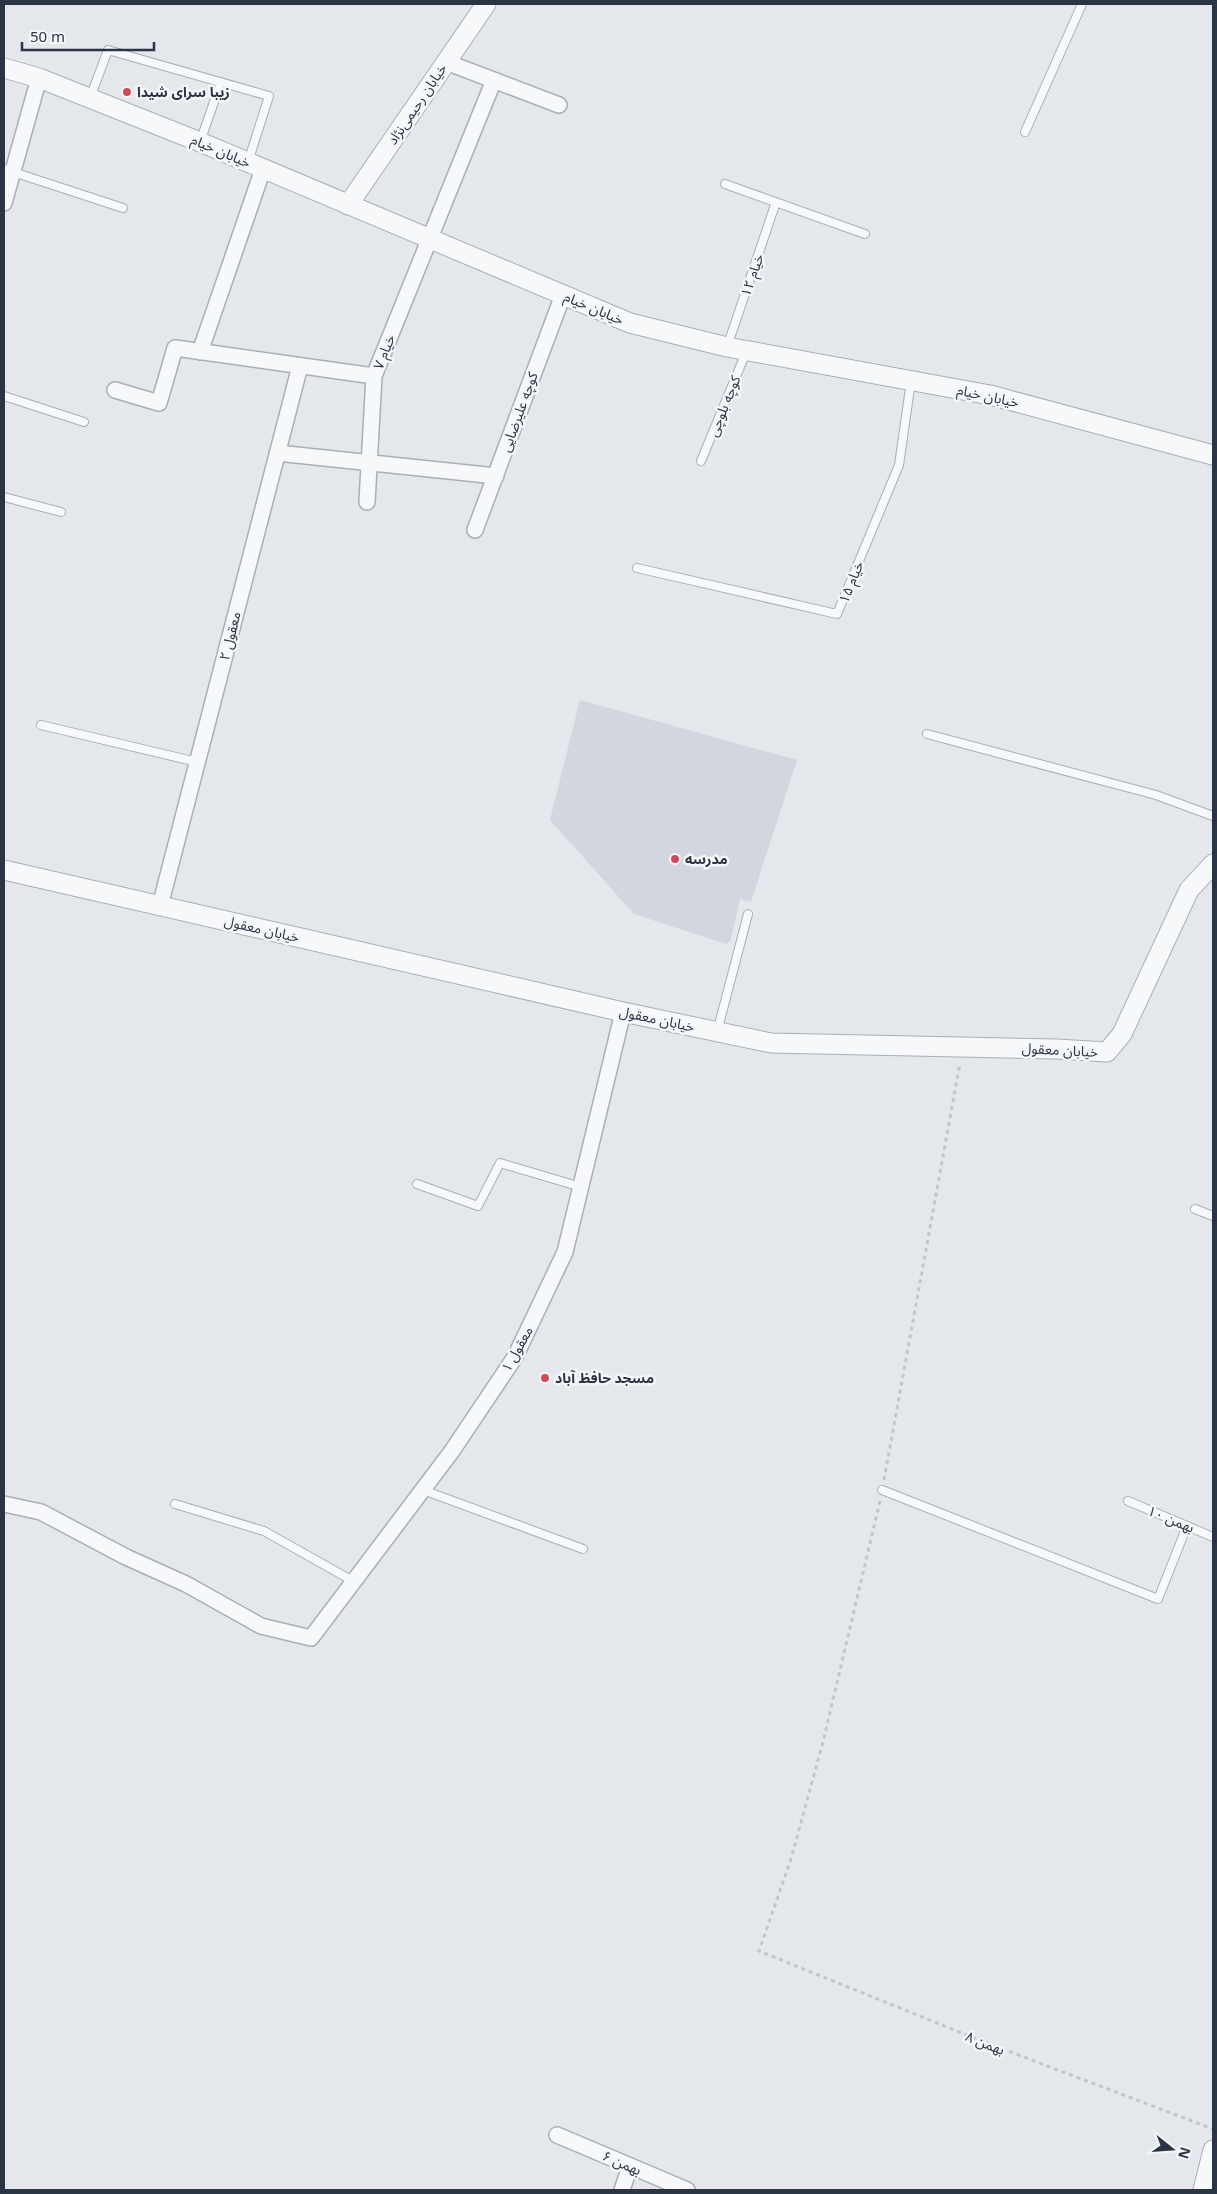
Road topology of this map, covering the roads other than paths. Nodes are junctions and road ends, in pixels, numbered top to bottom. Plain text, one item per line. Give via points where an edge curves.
1 (486, 4) edge
2 (1082, 4) edge
3 (446, 62) junction
4 (4, 68) edge
5 (39, 78) junction
6 (494, 80) junction
7 (221, 82) junction
8 (90, 98) junction
9 (559, 105) dead end
10 (1025, 132) dead end
11 (200, 142) junction
12 (256, 166) junction
13 (8, 171) edge
14 (725, 184) dead end
15 (776, 202) junction
16 (4, 203) edge
17 (348, 205) junction
18 (123, 208) dead end
19 (865, 234) dead end
20 (430, 239) junction
21 (563, 295) junction
22 (727, 347) junction
23 (747, 350) junction
24 (200, 352) junction
25 (300, 366) junction
26 (374, 376) junction
27 (911, 381) junction
28 (115, 390) dead end
29 (4, 396) edge
30 (84, 422) dead end
31 (277, 453) junction
32 (1213, 455) edge
33 (701, 461) dead end
34 (369, 463) junction
35 (496, 476) junction
36 (4, 497) edge
37 (366, 502) dead end
38 (61, 512) dead end
39 (475, 530) dead end
40 (637, 568) dead end
41 (41, 725) dead end
42 (926, 734) dead end
43 (197, 762) junction
44 (1213, 816) edge
45 (1213, 864) edge
46 (4, 870) edge
47 (160, 906) junction
48 (748, 914) dead end
49 (623, 1012) junction
50 (717, 1032) junction
51 (418, 1184) dead end
52 (581, 1187) junction
53 (1195, 1209) dead end
54 (1213, 1216) edge
55 (423, 1490) junction
56 (882, 1490) road end
57 (1128, 1502) dead end
58 (4, 1504) edge
59 (175, 1504) dead end
60 (1187, 1526) junction
61 (1213, 1537) edge
62 (583, 1549) dead end
63 (353, 1581) junction
64 (557, 2136) dead end
65 (1213, 2150) edge
66 (630, 2166) junction
67 (622, 2190) edge
68 (687, 2190) edge
69 (1203, 2190) edge

1 - 3 street, خیابان رحیمی‌نژاد
2 - 10 lane
3 - 6 street
3 - 17 street, خیابان رحیمی‌نژاد
4 - 5 street, خیابان خیام
5 - 8 street, خیابان خیام
5 - 13 street
6 - 9 street
6 - 20 street, خیام ۷
7 - 8 lane via 108,50
7 - 11 lane
7 - 12 lane via 268,96
8 - 11 street, خیابان خیام
11 - 12 street, خیابان خیام
12 - 17 street, خیابان خیام
12 - 24 street
13 - 16 street
13 - 18 lane
14 - 15 lane
15 - 19 lane
15 - 22 lane, خیام ۱۲
17 - 20 street, خیابان خیام
20 - 21 street, خیابان خیام
20 - 26 street, خیام ۷
21 - 22 street, خیابان خیام via 630,323
21 - 35 street, کوچه علیرضایی
22 - 23 street, خیابان خیام
23 - 27 street, خیابان خیام
23 - 33 lane, کوچه بلوچی
24 - 25 street
24 - 28 street via 175,348 159,403
25 - 26 street
25 - 31 street, معقول ۲
26 - 34 street, خیام ۷
27 - 32 street, خیابان خیام via 990,395
27 - 40 lane, خیام ۱۵ via 899,465 837,614
29 - 30 lane
31 - 34 street
31 - 43 street, معقول ۲
34 - 35 street
34 - 37 street, خیام ۷
35 - 39 street, کوچه علیرضایی
36 - 38 lane
41 - 43 lane
42 - 44 lane via 1156,795
43 - 47 street, معقول ۲
45 - 50 street, خیابان معقول via 1189,890 1122,1034 1107,1052 771,1043
46 - 47 street, خیابان معقول
47 - 49 street, خیابان معقول
48 - 50 lane
49 - 50 street, خیابان معقول
49 - 52 street, معقول ۱
51 - 52 lane via 478,1206 500,1163
52 - 55 street, معقول ۱ via 565,1252 515,1357
53 - 54 lane
55 - 62 lane
55 - 63 street, معقول ۱
56 - 60 lane via 1158,1599
57 - 60 lane, بهمن ۱۰
58 - 63 street, معقول ۱ via 41,1512 126,1557 186,1584 261,1626 311,1638
59 - 63 lane via 264,1531
60 - 61 lane, بهمن ۱۰
64 - 66 street, بهمن ۶
65 - 69 street
66 - 67 street
66 - 68 street, بهمن ۶

